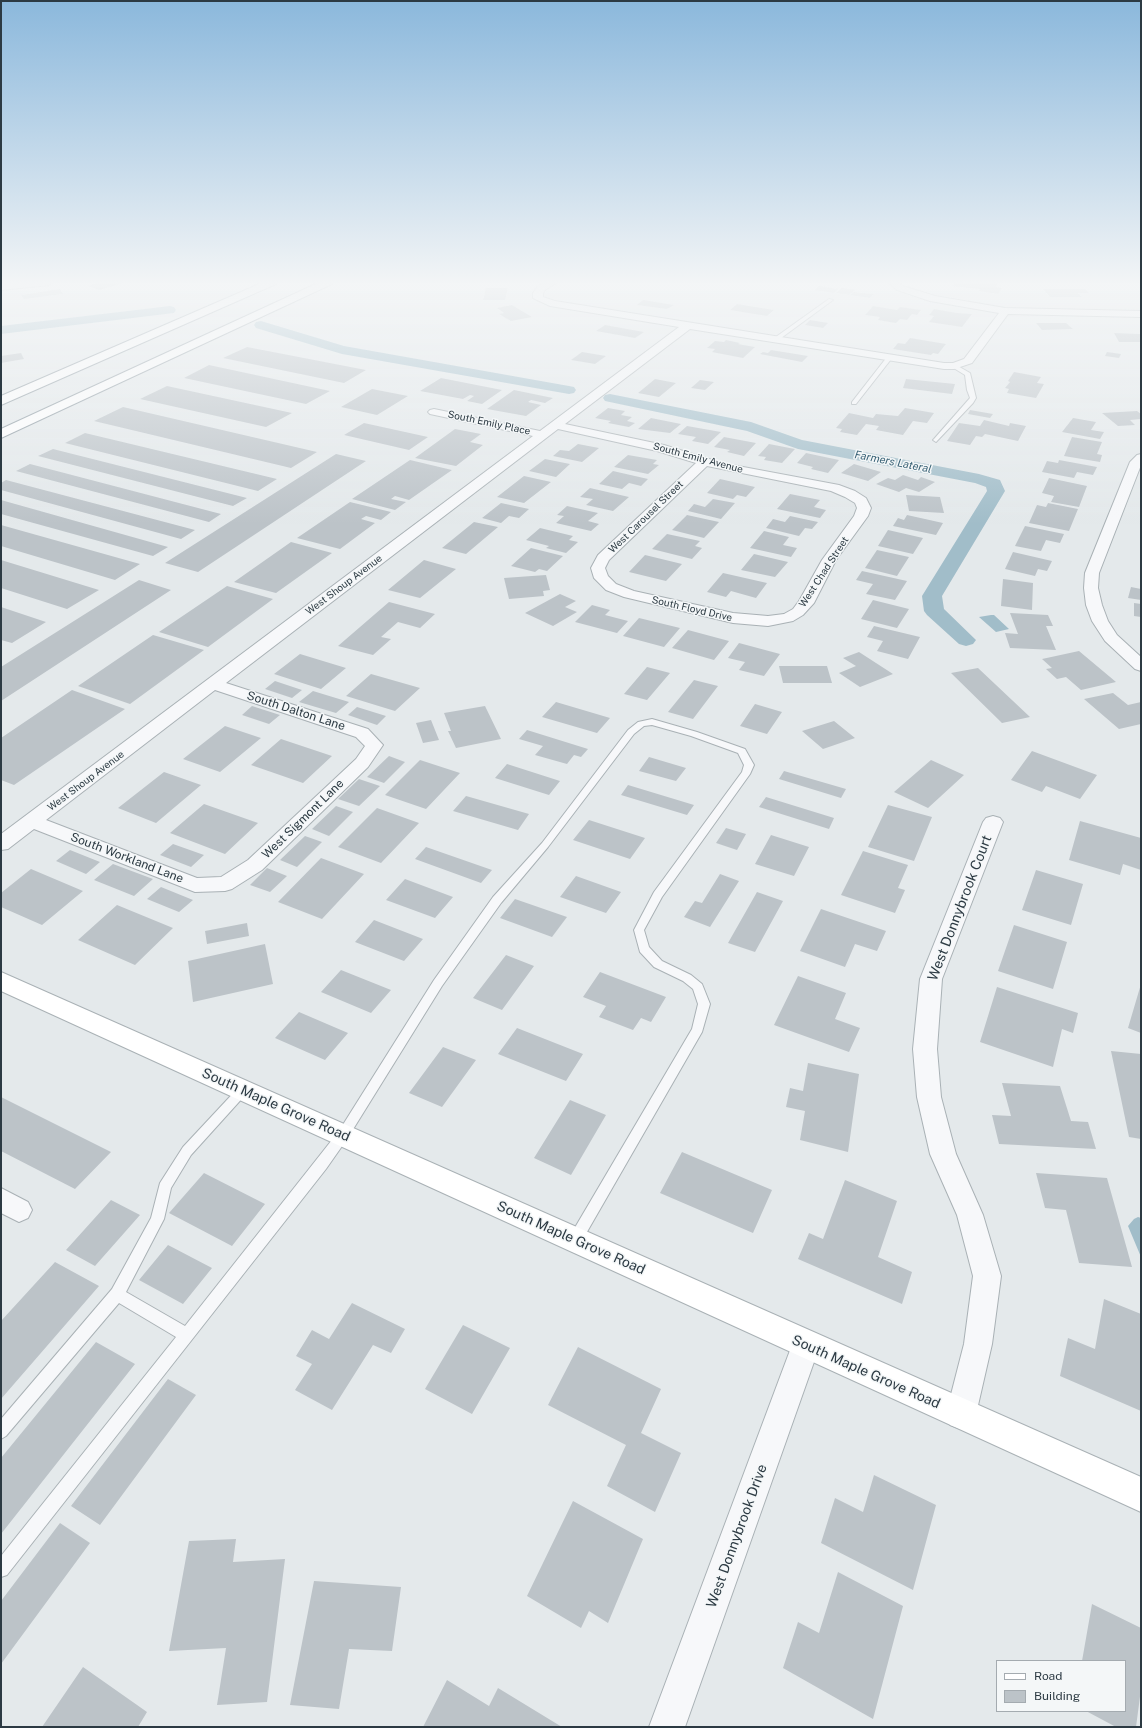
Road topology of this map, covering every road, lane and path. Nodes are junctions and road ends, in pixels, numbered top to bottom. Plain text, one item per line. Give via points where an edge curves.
1 (88, 363) edge
2 (155, 363) edge
3 (639, 363) edge
4 (885, 363) edge
5 (919, 363) edge
6 (963, 363) edge
7 (954, 366) junction
8 (1, 401) edge
9 (854, 402) dead end
10 (434, 412) dead end
11 (556, 425) junction
12 (1, 434) edge
13 (543, 435) junction
14 (936, 440) dead end
15 (1141, 458) edge
16 (704, 462) junction
17 (861, 502) joint
18 (601, 578) joint
19 (788, 618) joint
20 (1141, 666) edge
21 (213, 684) junction
22 (374, 745) joint
23 (32, 821) junction
24 (993, 822) dead end
25 (1, 844) edge
26 (225, 884) joint
27 (1, 981) edge
28 (242, 1090) junction
29 (343, 1135) junction
30 (575, 1240) junction
31 (117, 1294) junction
32 (186, 1335) junction
33 (806, 1345) junction
34 (961, 1414) junction
35 (1, 1431) edge
36 (1141, 1495) edge
37 (1, 1569) edge
38 (667, 1727) edge

1 - 8 main road
2 - 12 main road
3 - 11 street, West Shoup Avenue
4 - 9 lane
5 - 7 street
6 - 7 street
7 - 14 lane via 968,374 973,398
10 - 13 street, South Emily Place
11 - 13 street, West Shoup Avenue
11 - 16 street, South Emily Avenue via 665,449
13 - 21 street, West Shoup Avenue
15 - 20 street via 1136,462 1092,573 1091,588 1100,621 1111,638
16 - 17 street, South Emily Avenue via 834,488 850,494
16 - 18 street, West Carousel Street via 603,558 598,568
17 - 19 street, West Chad Street via 864,508 861,516 829,560 806,603
18 - 19 street, South Floyd Drive via 612,587 629,594 733,618 768,621
21 - 22 street, South Dalton Lane via 362,733
21 - 23 street, West Shoup Avenue
22 - 26 street, West Sigmont Lane via 362,763 255,865
23 - 25 street, West Shoup Avenue
23 - 26 street, South Workland Lane via 195,885
24 - 34 street, West Donnybrook Court via 931,979 925,1049 929,1097 943,1154 970,1215 987,1276 978,1344
27 - 28 main road, South Maple Grove Road
28 - 29 main road, South Maple Grove Road
28 - 31 lane via 187,1151 165,1186 157,1219
29 - 30 main road, South Maple Grove Road
29 - 30 lane via 438,983 497,900 545,846 631,732 641,724 652,722 742,752 749,765 747,772 658,895 639,930 644,949 658,964 687,978 698,987 704,1004 698,1029
29 - 32 lane
30 - 33 main road, South Maple Grove Road
31 - 32 lane
31 - 35 lane
32 - 37 lane
33 - 34 main road, South Maple Grove Road
33 - 38 street, West Donnybrook Drive
34 - 36 main road, South Maple Grove Road

